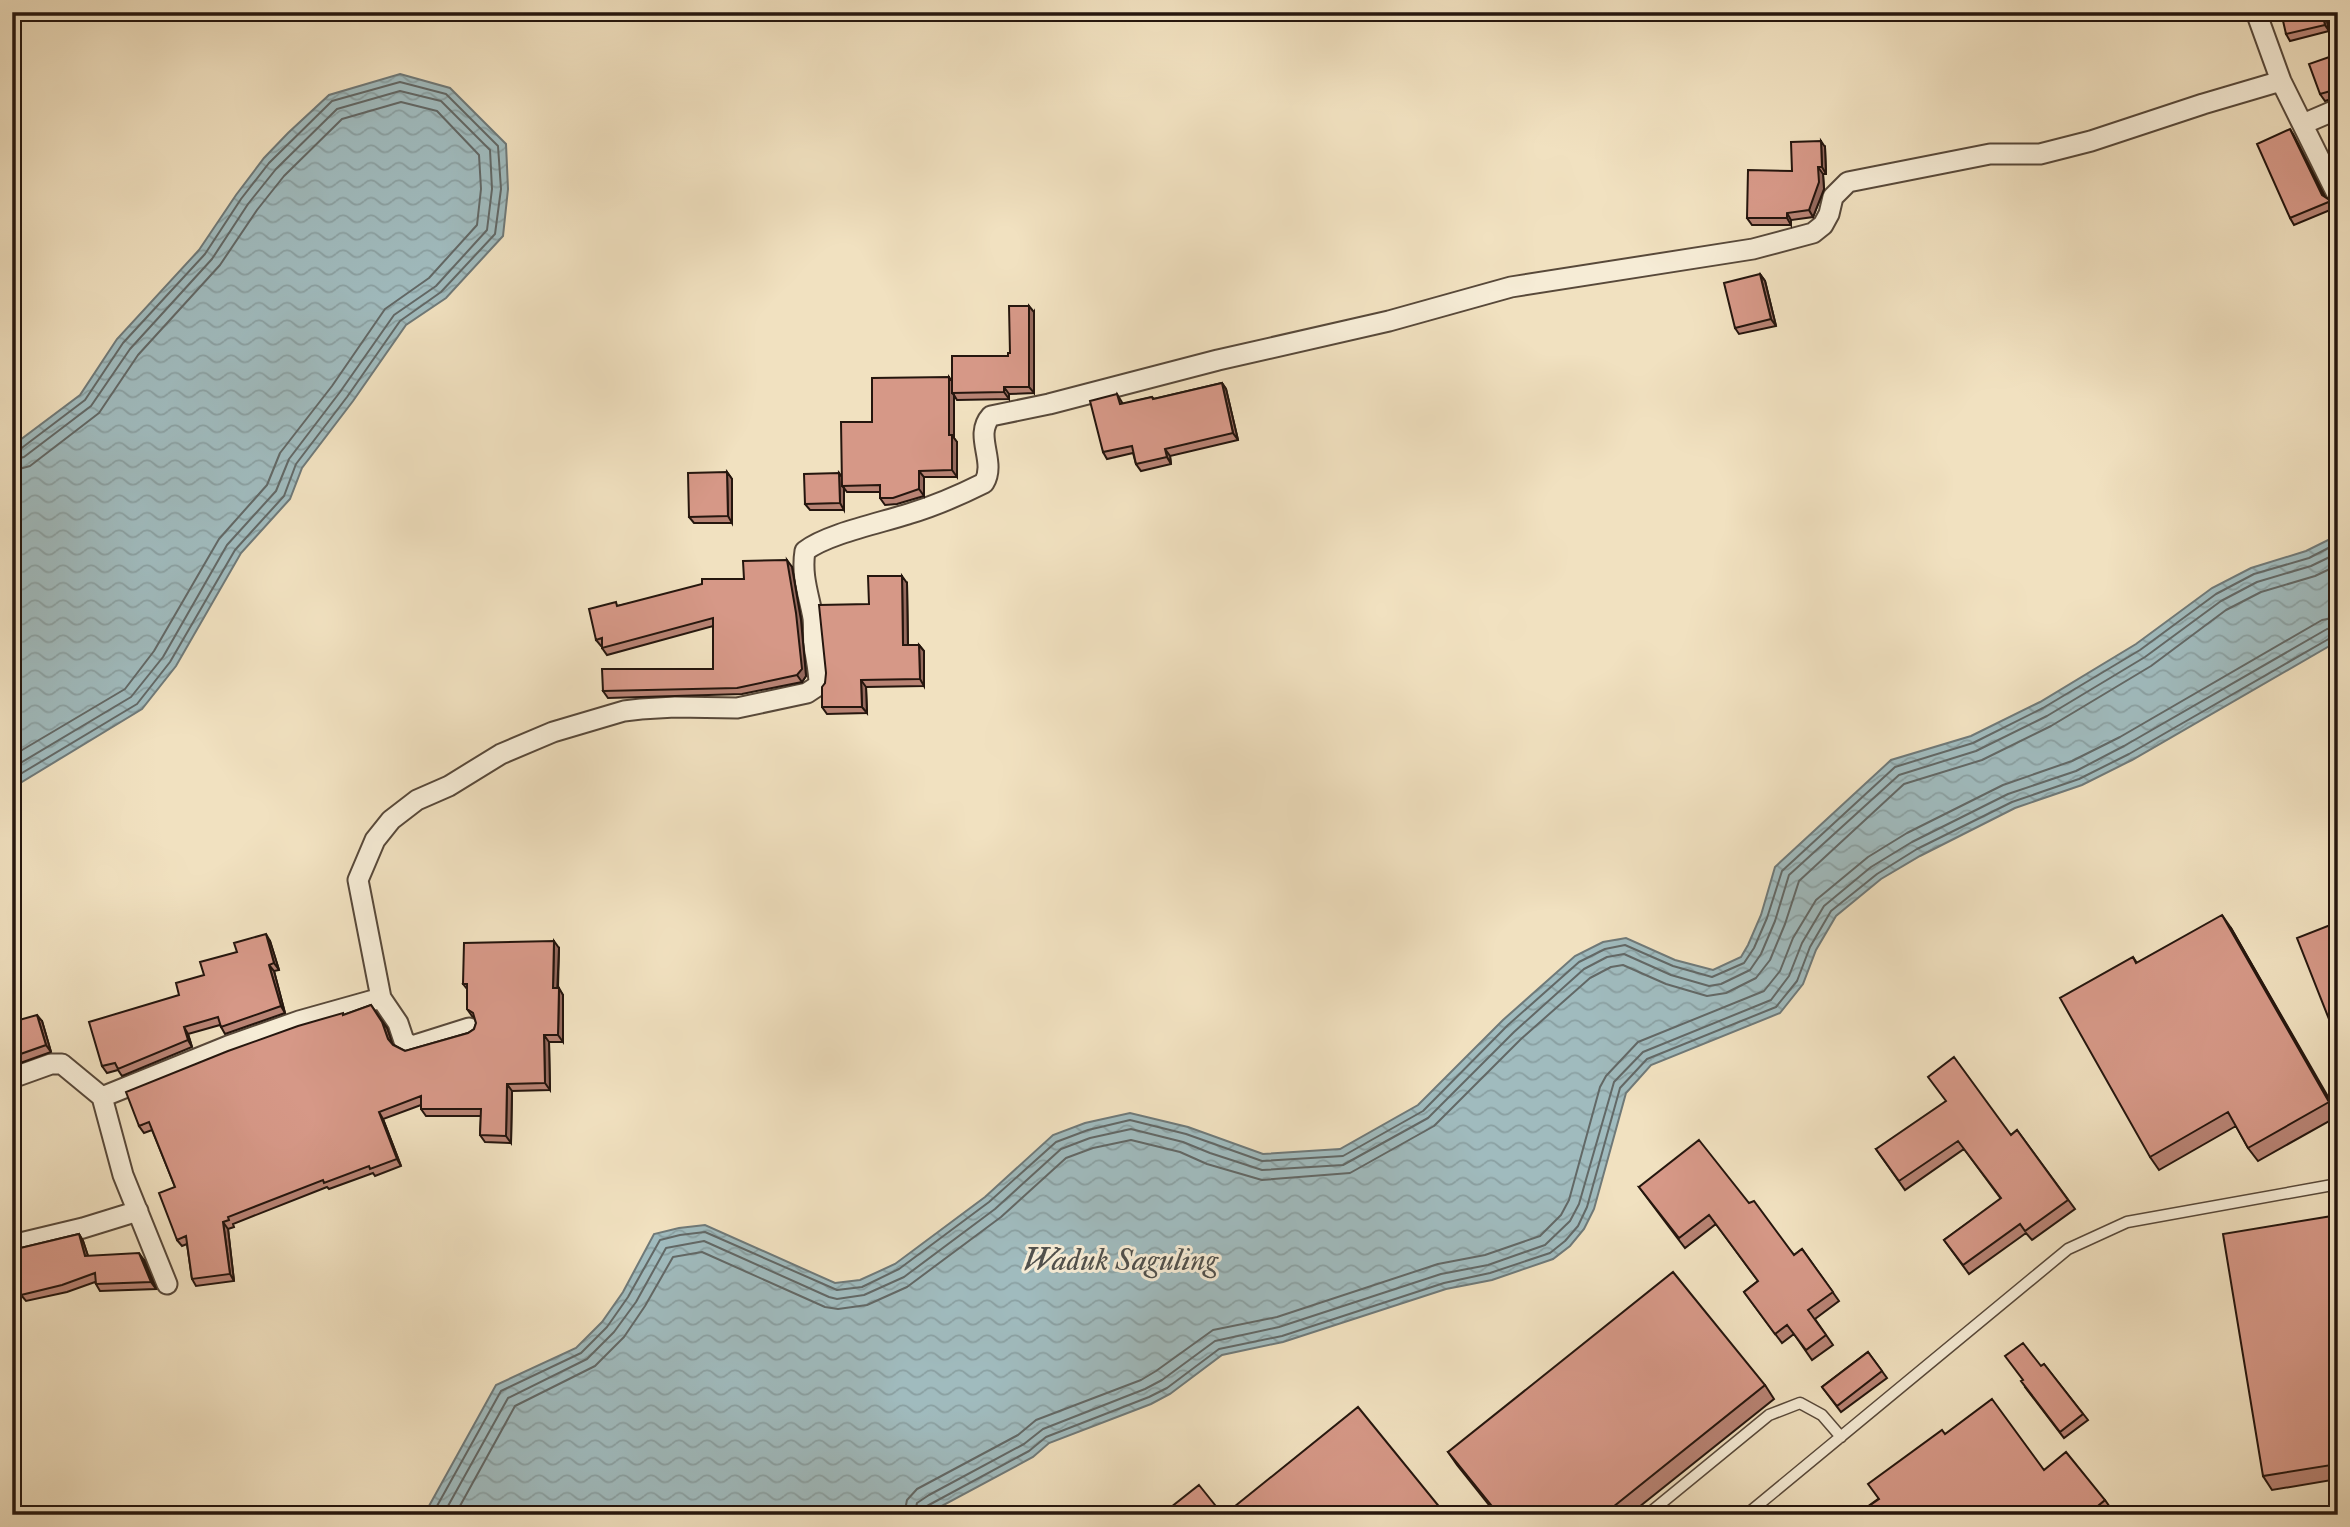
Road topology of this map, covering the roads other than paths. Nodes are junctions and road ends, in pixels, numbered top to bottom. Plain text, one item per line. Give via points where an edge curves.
1 (2256, 12) edge
2 (2281, 81) junction
3 (2338, 109) edge
4 (2303, 124) junction
5 (2338, 196) edge
6 (381, 998) junction
7 (469, 1028) dead end
8 (12, 1079) edge
9 (102, 1097) junction
10 (2338, 1184) edge
11 (138, 1211) junction
12 (12, 1245) edge
13 (167, 1284) dead end
14 (1841, 1437) junction
15 (1647, 1515) edge
16 (1746, 1515) edge

1 - 2 street
2 - 4 street
2 - 6 street via 2040,154 1990,153 1848,182 1833,197 1823,225 1813,233 1754,249 1511,287 1389,321 991,416 983,432 990,467 984,483 960,496 805,551 803,572 813,616 819,685 807,693 737,708 624,712 553,732 501,754 391,820 375,840 358,880
3 - 4 street
4 - 5 street
6 - 7 street via 404,1041 412,1046
6 - 9 street via 228,1046
8 - 9 street via 62,1064
9 - 11 street
10 - 14 lane via 2127,1222 2068,1250
11 - 12 street
11 - 13 street
14 - 15 lane via 1822,1415 1800,1403 1769,1415
14 - 16 lane

